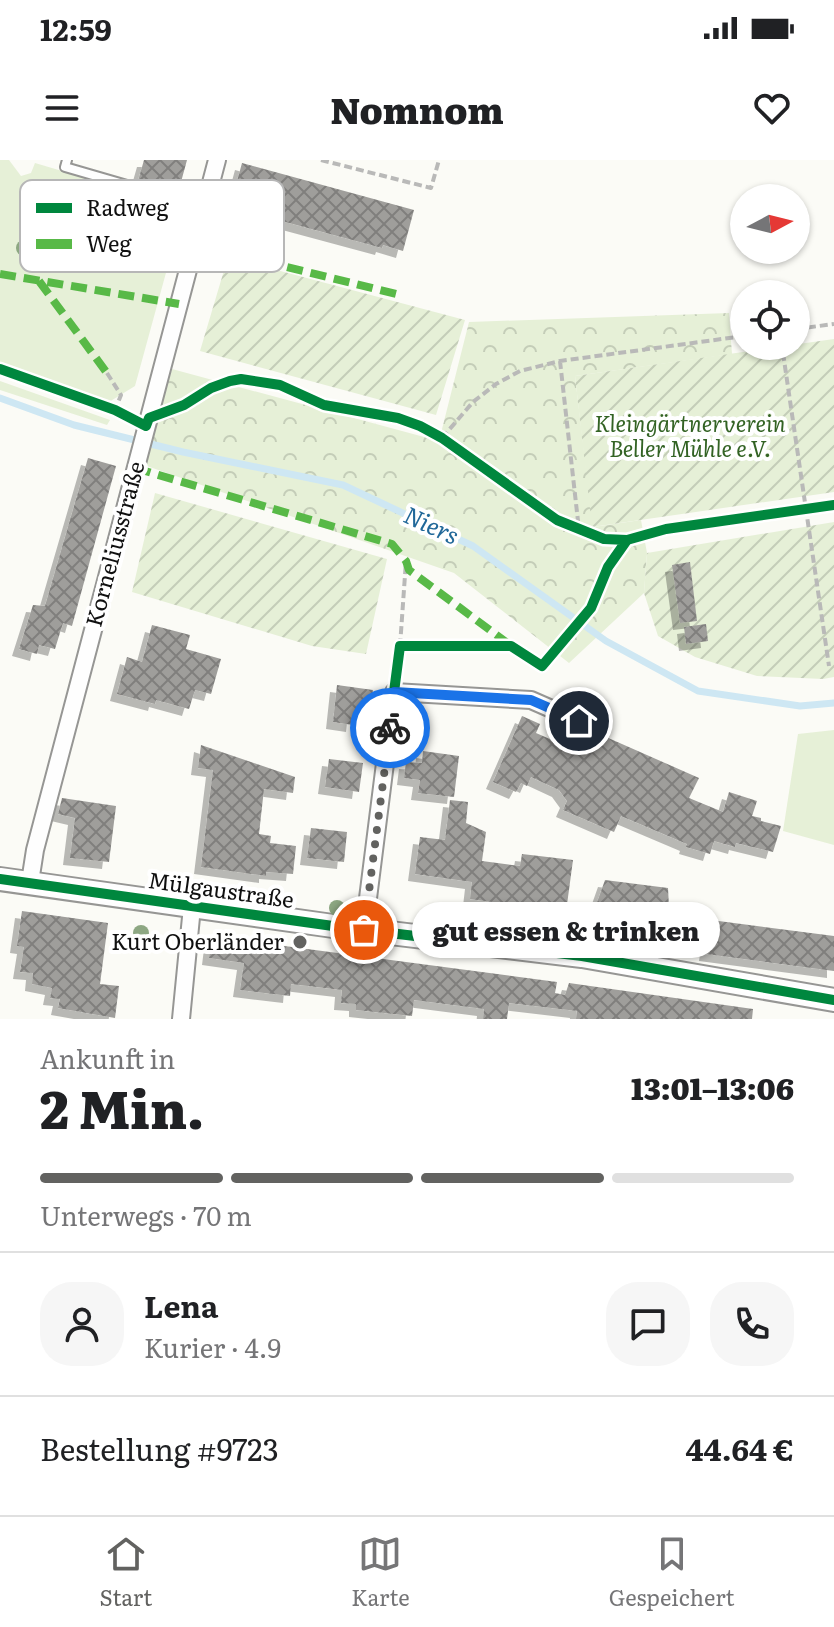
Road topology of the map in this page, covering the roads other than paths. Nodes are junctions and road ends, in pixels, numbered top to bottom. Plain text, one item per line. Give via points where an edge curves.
1 (67, 160) edge
2 (217, 160) edge
3 (110, 180) edge
4 (211, 180) edge
5 (186, 272) edge
6 (579, 721) dead end
7 (0, 879) edge
8 (30, 882) junction
9 (192, 907) junction
10 (364, 930) junction
11 (834, 1000) edge
12 (181, 1019) edge

1 - 3 lane via 65,167
2 - 4 street, Korneliusstraße
5 - 8 street, Korneliusstraße
6 - 10 street via 531,700 394,692
7 - 8 street, Mülgaustraße
8 - 9 street, Mülgaustraße
9 - 10 street, Mülgaustraße
9 - 12 street
10 - 11 street, Mülgaustraße via 582,956

